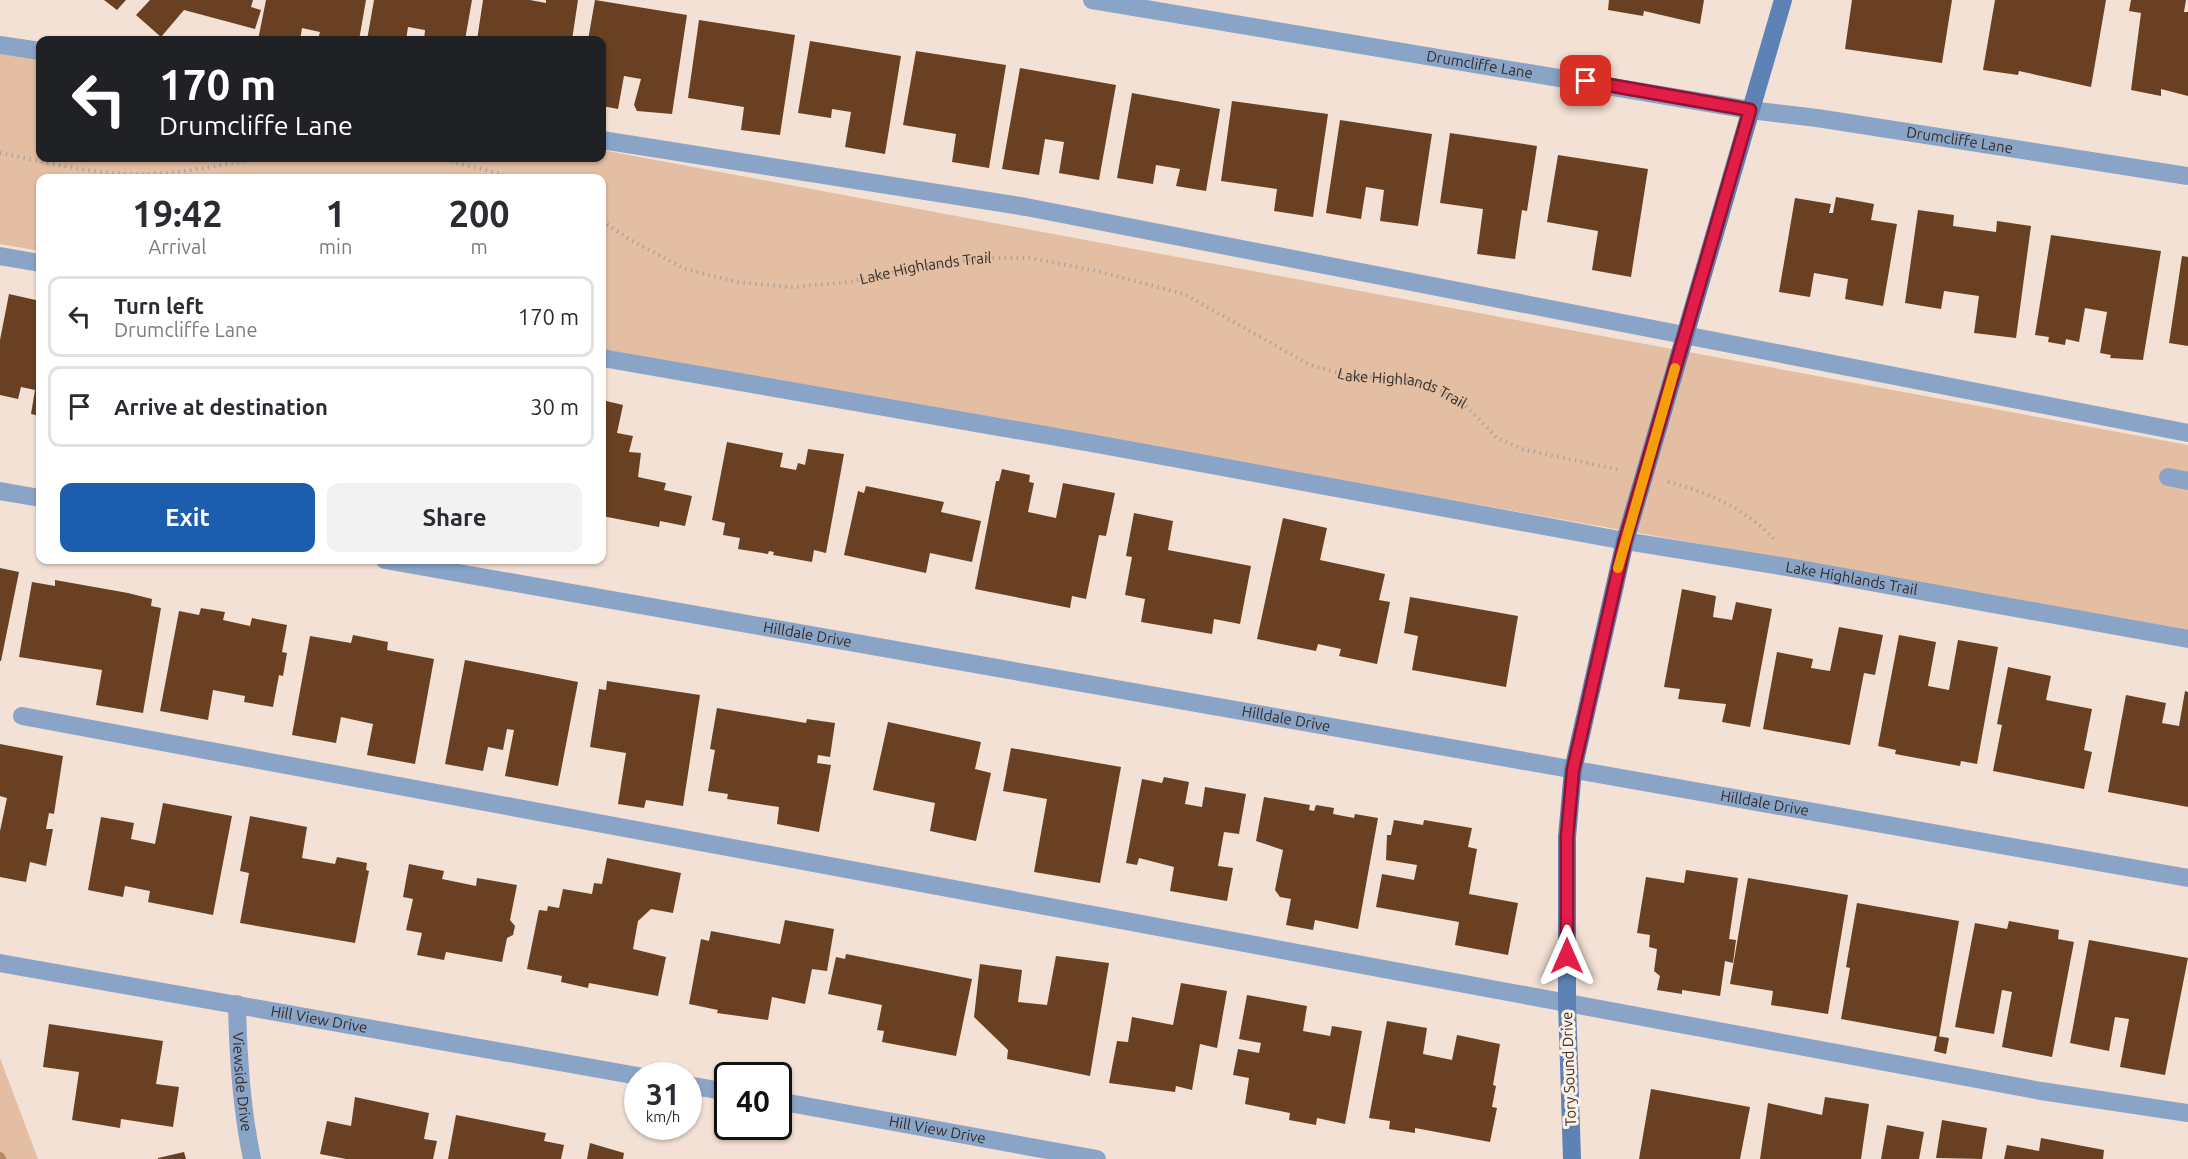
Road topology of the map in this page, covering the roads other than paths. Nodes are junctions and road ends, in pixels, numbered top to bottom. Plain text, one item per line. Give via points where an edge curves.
1 (1092, 0) edge
2 (1783, 0) edge
3 (1162, 5) edge
4 (0, 45) edge
5 (36, 50) edge
6 (1750, 110) junction
7 (606, 141) edge
8 (2188, 176) edge
9 (0, 256) edge
10 (36, 262) edge
11 (1684, 334) junction
12 (606, 359) edge
13 (2188, 433) edge
14 (2168, 477) dead end
15 (2188, 481) edge
16 (0, 491) edge
17 (36, 497) edge
18 (1625, 541) junction
19 (408, 564) edge
20 (2188, 639) edge
21 (22, 716) dead end
22 (1573, 770) junction
23 (2188, 878) edge
24 (0, 963) edge
25 (1566, 1003) junction
26 (237, 1004) junction
27 (624, 1073) edge
28 (792, 1104) edge
29 (2188, 1113) edge
30 (252, 1159) edge
31 (1097, 1159) edge
32 (1572, 1159) edge

1 - 3 street, Drumcliffe Lane
2 - 6 street, Tory Sound Drive
3 - 6 street, Drumcliffe Lane
4 - 5 street
6 - 8 street, Drumcliffe Lane
6 - 11 street, Tory Sound Drive
7 - 11 street via 1026,207
9 - 10 street
11 - 13 street
11 - 18 street, Tory Sound Drive
12 - 18 street
14 - 15 street
16 - 17 street
18 - 20 street, Lake Highlands Trail
18 - 22 street, Tory Sound Drive
19 - 22 street, Hilldale Drive
21 - 25 street
22 - 23 street, Hilldale Drive
22 - 25 street, Tory Sound Drive via 1567,837
24 - 26 street, Hill View Drive
25 - 29 street via 2041,1091
25 - 32 street, Tory Sound Drive
26 - 27 street, Hill View Drive
26 - 30 street, Viewside Drive via 238,1066
28 - 31 street, Hill View Drive

